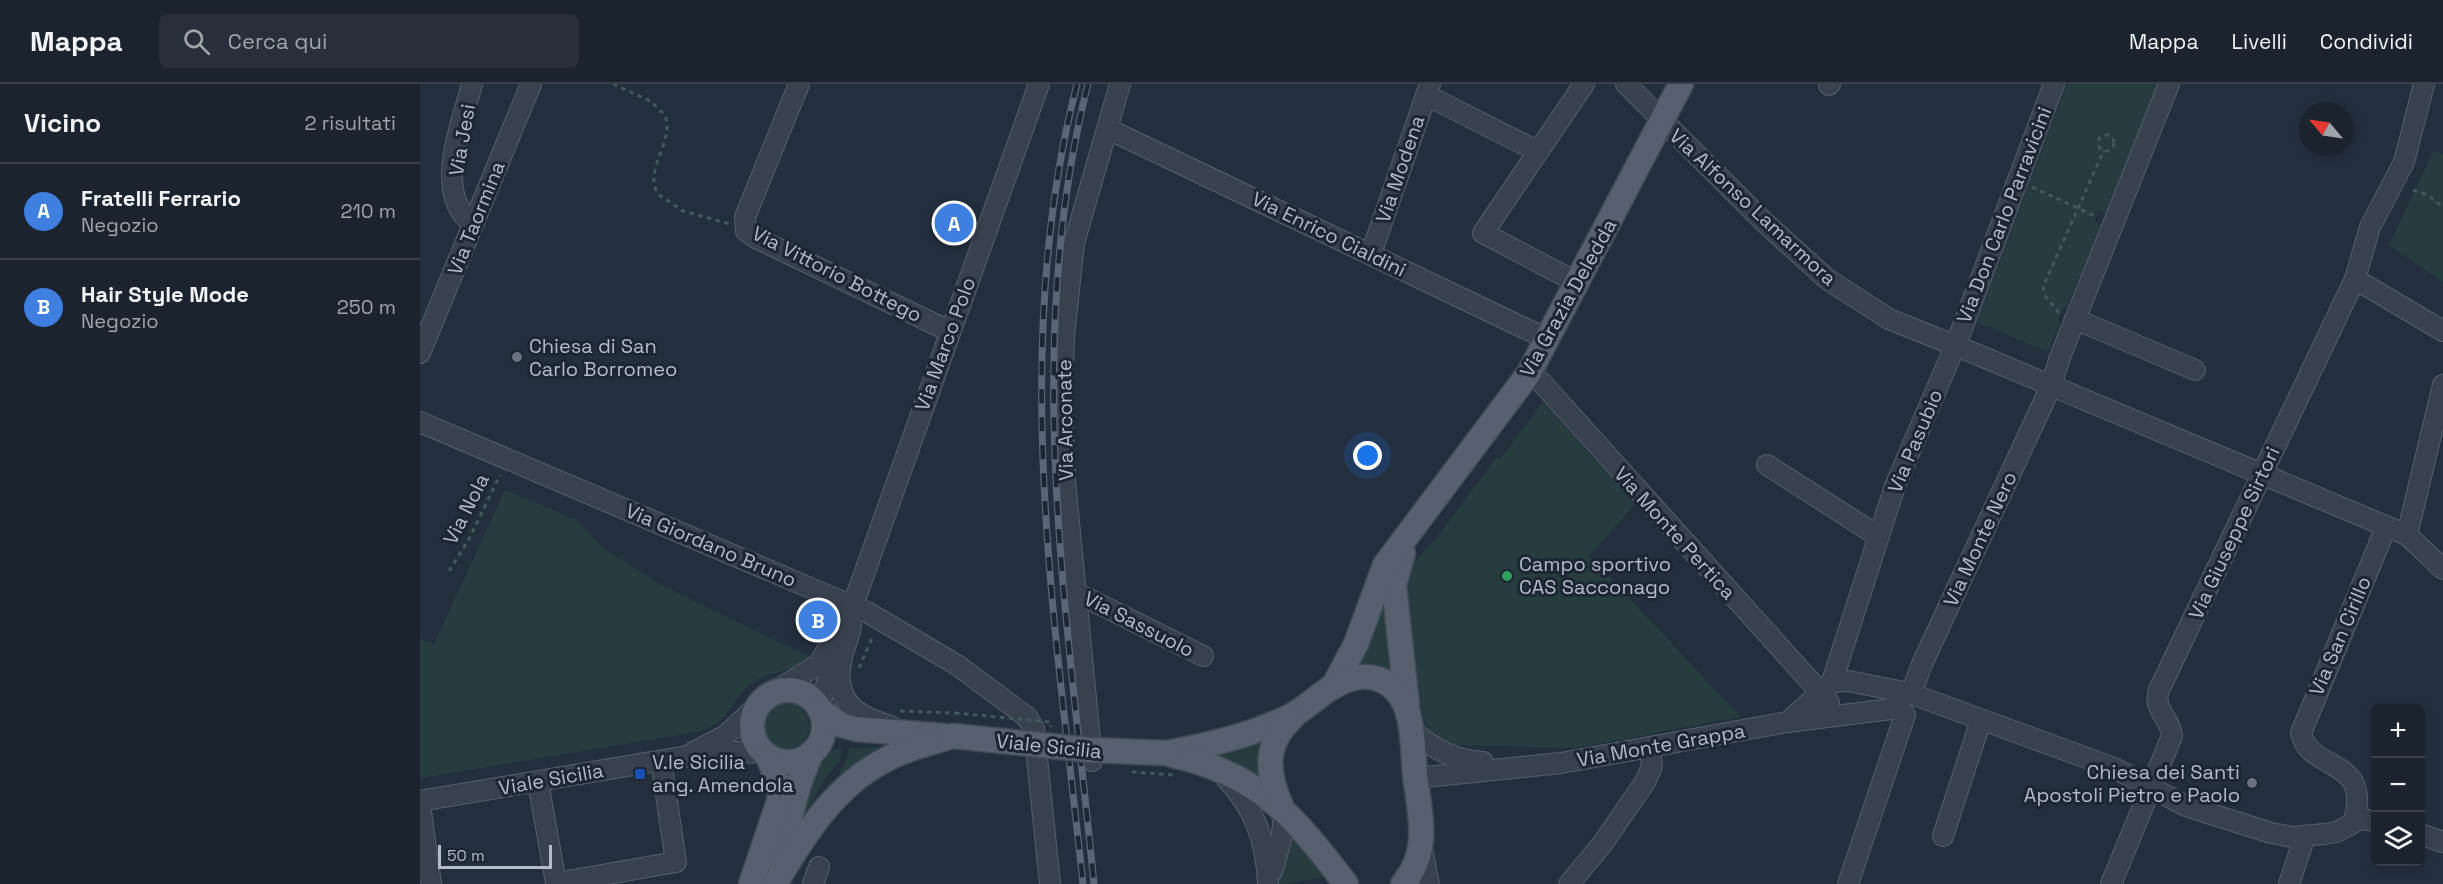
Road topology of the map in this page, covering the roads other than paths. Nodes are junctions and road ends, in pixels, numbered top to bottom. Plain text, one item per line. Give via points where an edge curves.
1 (472, 84) edge
2 (531, 84) edge
3 (799, 84) edge
4 (1039, 84) edge
5 (1120, 84) edge
6 (1584, 84) edge
7 (1626, 84) edge
8 (1681, 84) edge
9 (2054, 84) edge
10 (2169, 84) edge
11 (2424, 84) edge
12 (1428, 90) edge
13 (1662, 121) junction
14 (1108, 129) junction
15 (1537, 151) junction
16 (473, 224) junction
17 (1371, 254) junction
18 (2355, 279) junction
19 (1578, 283) junction
20 (2068, 316) junction
21 (949, 331) junction
22 (2443, 331) edge
23 (1549, 340) junction
24 (1955, 346) junction
25 (420, 353) edge
26 (2195, 370) dead end
27 (1529, 373) junction
28 (2443, 385) edge
29 (2051, 386) junction
30 (420, 422) edge
31 (1767, 465) dead end
32 (2261, 475) junction
33 (1434, 499) junction
34 (2386, 527) junction
35 (2407, 535) junction
36 (1878, 536) junction
37 (2443, 569) edge
38 (1075, 592) junction
39 (853, 605) junction
40 (843, 653) junction
41 (1203, 656) dead end
42 (1871, 686) junction
43 (1333, 687) junction
44 (1826, 688) junction
45 (1911, 694) junction
46 (765, 700) junction
47 (819, 708) junction
48 (1875, 710) junction
49 (1298, 713) junction
50 (1839, 716) junction
51 (1981, 720) junction
52 (1409, 722) junction
53 (1788, 722) junction
54 (946, 728) junction
55 (908, 731) junction
56 (1650, 747) junction
57 (813, 751) junction
58 (767, 754) junction
59 (681, 757) junction
60 (1092, 761) dead end
61 (661, 762) junction
62 (1170, 764) junction
63 (1534, 765) junction
64 (1216, 767) junction
65 (1416, 778) junction
66 (538, 782) junction
67 (2152, 789) junction
68 (420, 802) edge
69 (1281, 806) junction
70 (2371, 820) edge
71 (2354, 821) junction
72 (2425, 835) edge
73 (1943, 836) dead end
74 (2305, 836) junction
75 (2443, 842) edge
76 (1422, 848) junction
77 (427, 883) edge
78 (751, 884) edge
79 (773, 884) edge
80 (1050, 884) edge
81 (1269, 884) edge
82 (1346, 884) edge
83 (1403, 884) edge
84 (1429, 884) edge
85 (1569, 884) edge
86 (1848, 884) edge
87 (2111, 884) edge
88 (2289, 884) edge

1 - 16 street, Via Jesi via 453,176 459,210
2 - 16 street, Via Taormina
3 - 21 street, Via Vittorio Bottego via 744,226 756,238
4 - 21 street, Via Marco Polo
5 - 14 street, Via Arconate
6 - 15 street
7 - 13 street, Via Alfonso Lamarmora
8 - 13 main road, Via Grazia Deledda
9 - 24 street, Via Don Carlo Parravicini
10 - 20 street, Via Monte Nero
11 - 18 street, Via Giuseppe Sirtori via 2403,165 2370,227
12 - 15 street
12 - 17 street, Via Modena
13 - 19 main road, Via Grazia Deledda
13 - 24 street, Via Alfonso Lamarmora via 1827,279 1888,319
14 - 17 street, Via Enrico Cialdini
14 - 38 street, Via Arconate via 1074,243 1064,336 1063,440
15 - 19 street via 1483,233
16 - 25 street, Via Taormina
17 - 23 street, Via Enrico Cialdini
18 - 22 street
18 - 32 street, Via Giuseppe Sirtori
19 - 23 main road, Via Grazia Deledda
20 - 26 street
20 - 29 street, Via Monte Nero
21 - 39 street, Via Marco Polo
23 - 27 main road, Via Grazia Deledda
24 - 29 street, Via Alfonso Lamarmora
24 - 36 street, Via Pasubio via 1895,486
27 - 33 main road, Via Grazia Deledda
27 - 44 street, Via Monte Pertica
28 - 35 street
29 - 32 street
29 - 45 street, Via Monte Nero
30 - 39 street, Via Giordano Bruno
31 - 36 street
32 - 34 street
32 - 67 street, Via Giuseppe Sirtori via 2157,694 2158,706 2172,736
33 - 43 main road, Via Grazia Deledda via 1385,565 1356,644
33 - 52 main road, Via Grazia Deledda via 1404,551 1395,576
34 - 35 street
34 - 71 street, Via San Cirillo via 2302,726 2306,746 2354,783 2358,801
35 - 37 street
36 - 44 street, Via Pasubio
38 - 41 street, Via Sassuolo
38 - 60 street, Via Arconate
39 - 40 street, Via Marco Polo
39 - 46 street, Via Marco Polo via 819,664
39 - 80 street, Via Giordano Bruno via 943,656 1032,722 1043,738
40 - 47 street, Via Marco Polo via 829,676
40 - 55 street via 840,682 851,708 874,722
42 - 44 street via 1848,681
42 - 45 street
42 - 48 street via 1877,695
43 - 49 main road, Via Monte Grappa
43 - 52 main road, Via Monte Grappa via 1363,677 1381,680 1398,691
44 - 50 street, Via Monte Pertica
44 - 53 street
45 - 51 street
46 - 47 main road via 796,690 808,695
46 - 58 main road via 752,730 755,741
46 - 59 street, Viale Sicilia via 719,739
47 - 55 main road via 846,727
47 - 57 main road via 824,727
48 - 50 street, Via Monte Grappa
48 - 86 street, Via Monte Grappa via 1898,708 1905,716
49 - 62 main road, Via Monte Grappa
49 - 69 main road, Via Monte Grappa via 1279,732 1271,750 1270,778
50 - 53 street, Via Monte Grappa
51 - 67 street via 2114,768
51 - 73 street
52 - 63 street, Via Monte Grappa via 1437,750 1459,760
52 - 65 main road, Via Monte Grappa
53 - 56 street, Via Monte Grappa
54 - 55 main road
54 - 57 main road via 896,742 838,744
54 - 62 main road, Viale Sicilia, bridge
54 - 79 main road via 849,784 805,835
56 - 63 street, Via Monte Grappa
56 - 85 street via 1651,768 1646,782
57 - 58 main road via 794,761 782,761
57 - 79 main road via 801,777
58 - 59 street, Viale Sicilia via 738,752
58 - 78 main road via 780,798
59 - 61 street, Viale Sicilia
61 - 66 street, Viale Sicilia
61 - 66 street via 676,862 556,883
62 - 64 main road, Via Monte Grappa
63 - 65 street, Via Monte Grappa
64 - 69 main road, Via Monte Grappa
64 - 81 street via 1257,821 1265,846
65 - 76 main road
66 - 68 street, Viale Sicilia
67 - 74 street via 2186,806 2249,826 2282,836
67 - 87 street, Via Giuseppe Sirtori
68 - 77 street
69 - 81 street via 1284,815 1280,844
69 - 82 main road, Via Monte Grappa
70 - 71 street
71 - 74 street via 2337,832
72 - 75 street
74 - 88 street
76 - 83 main road via 1413,873
76 - 84 street

